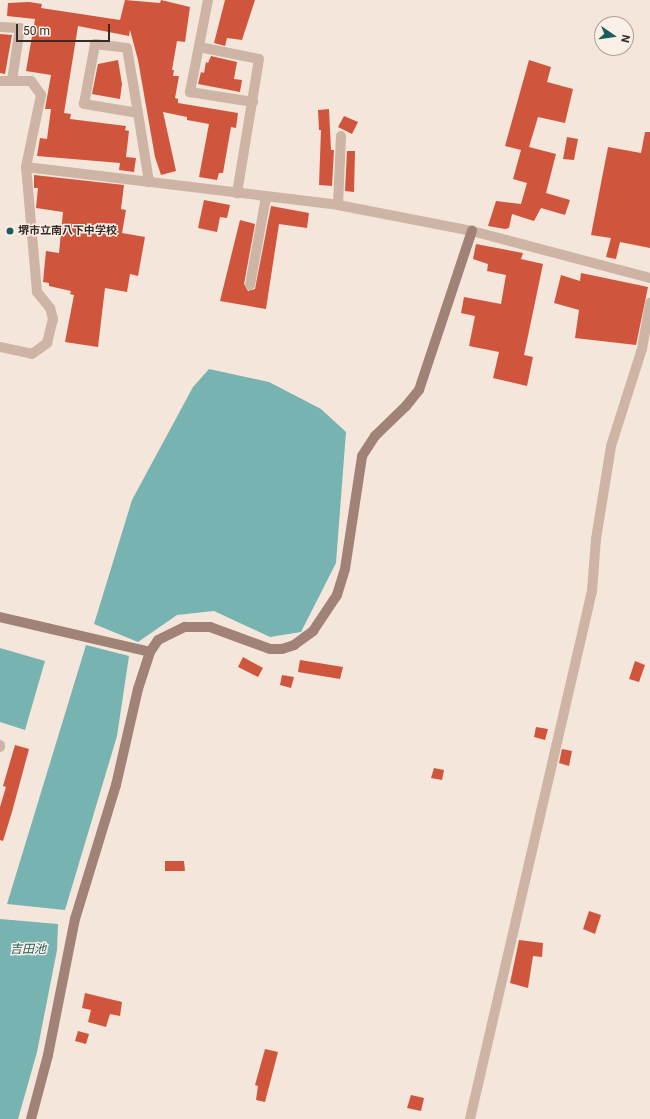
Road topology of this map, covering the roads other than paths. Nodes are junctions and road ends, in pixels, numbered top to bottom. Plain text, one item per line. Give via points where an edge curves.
1 (208, 0) edge
2 (0, 27) edge
3 (199, 47) junction
4 (12, 80) junction
5 (0, 81) edge
6 (253, 102) junction
7 (138, 113) junction
8 (341, 136) dead end
9 (26, 167) junction
10 (149, 182) junction
11 (237, 194) junction
12 (266, 197) junction
13 (338, 205) junction
14 (472, 231) junction
15 (650, 278) edge
16 (250, 285) dead end
17 (650, 303) edge
18 (0, 346) edge
19 (0, 616) edge
20 (150, 652) junction
21 (31, 1119) edge
22 (470, 1119) edge

1 - 3 street
2 - 4 street via 20,28
3 - 6 street via 259,59
3 - 6 street via 190,92
4 - 5 street
4 - 9 street via 31,81 40,95
6 - 11 street
7 - 7 street via 127,48 95,44 84,104
7 - 10 street
8 - 13 street
9 - 10 street
9 - 18 street via 37,292 50,308 53,319 47,343 32,354
10 - 11 street
11 - 12 street
12 - 13 street
12 - 16 street
13 - 14 street
14 - 15 street
14 - 20 street via 419,390 375,436 362,456 345,569 337,595 312,632 294,645 270,649 210,627 185,627 158,640
17 - 22 street via 642,349 611,446 596,539 592,591
19 - 20 street
20 - 21 street via 138,689 116,785 76,918 47,1062

